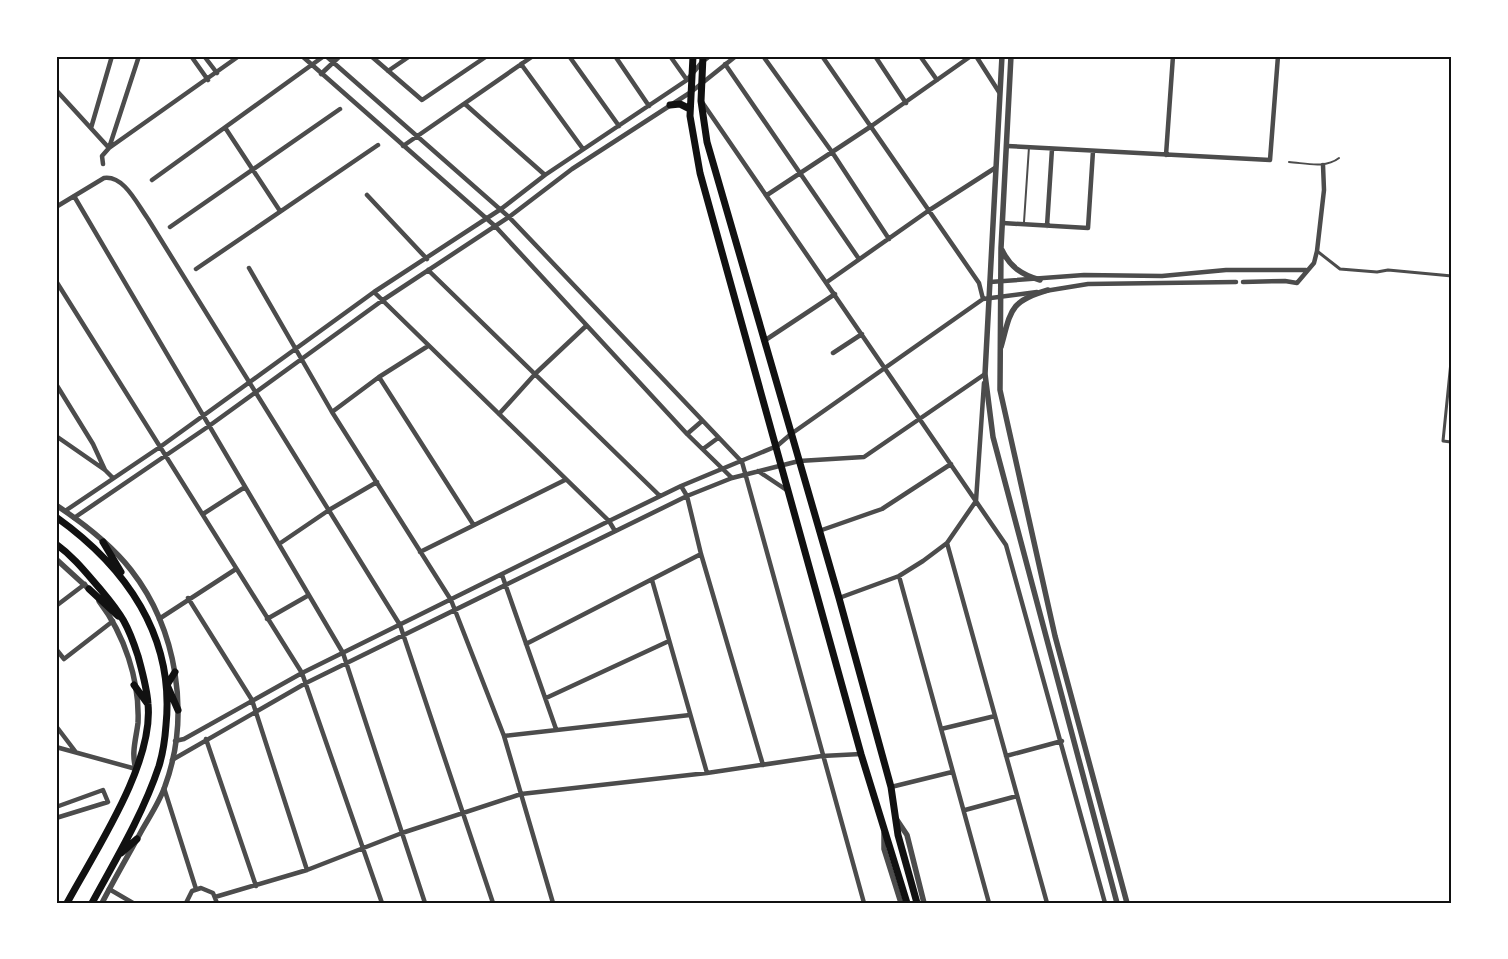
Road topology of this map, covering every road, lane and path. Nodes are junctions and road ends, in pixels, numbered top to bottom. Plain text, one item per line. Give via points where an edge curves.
1 (112, 56) edge
2 (139, 56) edge
3 (191, 56) edge
4 (204, 56) edge
5 (238, 56) edge
6 (302, 56) edge
7 (325, 56) edge
8 (340, 56) edge
9 (371, 56) edge
10 (410, 56) edge
11 (487, 56) edge
12 (533, 56) edge
13 (569, 56) edge
14 (615, 56) edge
15 (670, 56) edge
16 (693, 56) edge
17 (710, 56) edge
18 (736, 56) edge
19 (763, 56) edge
20 (822, 56) edge
21 (875, 56) edge
22 (920, 56) edge
23 (971, 56) edge
24 (976, 56) edge
25 (1002, 56) edge
26 (1011, 56) edge
27 (1173, 56) edge
28 (1278, 56) edge
29 (703, 59) edge
30 (333, 62) junction
31 (521, 64) junction
32 (725, 64) junction
33 (313, 66) junction
34 (388, 71) junction
35 (217, 73) junction
36 (321, 74) junction
37 (692, 74) junction
38 (208, 80) junction
39 (687, 80) junction
40 (937, 80) junction
41 (702, 83) junction
42 (56, 90) edge
43 (690, 92) junction
44 (999, 92) junction
45 (701, 101) junction
46 (906, 103) junction
47 (465, 104) junction
48 (670, 105) junction
49 (649, 106) junction
50 (340, 109) dead end
51 (690, 109) junction
52 (619, 126) junction
53 (870, 127) junction
54 (91, 128) junction
55 (226, 129) junction
56 (418, 135) junction
57 (378, 145) dead end
58 (403, 146) junction
59 (1007, 146) junction
60 (109, 148) junction
61 (1029, 148) junction
62 (583, 149) junction
63 (1052, 149) junction
64 (1093, 151) junction
65 (832, 152) junction
66 (1166, 155) junction
67 (1339, 158) dead end
68 (1289, 162) dead end
69 (103, 164) dead end
70 (1323, 165) junction
71 (995, 168) junction
72 (252, 171) junction
73 (802, 172) junction
74 (545, 175) junction
75 (152, 180) dead end
76 (767, 194) junction
77 (367, 195) dead end
78 (74, 196) junction
79 (56, 207) edge
80 (501, 209) junction
81 (280, 211) junction
82 (928, 211) junction
83 (509, 217) junction
84 (486, 218) junction
85 (1003, 223) junction
86 (1024, 224) junction
87 (495, 226) junction
88 (1047, 226) junction
89 (170, 227) dead end
90 (889, 239) junction
91 (1002, 248) junction
92 (1317, 251) junction
93 (427, 258) junction
94 (859, 259) junction
95 (196, 268) dead end
96 (248, 268) dead end
97 (428, 270) junction
98 (1226, 270) junction
99 (1279, 270) junction
100 (1306, 270) junction
101 (1452, 276) edge
102 (56, 280) edge
103 (1000, 280) junction
104 (1040, 280) junction
105 (827, 282) junction
106 (990, 282) junction
107 (1226, 282) junction
108 (1236, 282) dead end
109 (1243, 282) dead end
110 (1280, 282) junction
111 (1048, 290) junction
112 (374, 292) junction
113 (835, 294) junction
114 (1001, 296) junction
115 (990, 298) junction
116 (383, 300) junction
117 (983, 300) junction
118 (586, 326) junction
119 (862, 334) junction
120 (763, 342) junction
121 (428, 346) junction
122 (297, 349) junction
123 (1452, 352) edge
124 (833, 353) dead end
125 (999, 356) junction
126 (301, 358) junction
127 (885, 366) junction
128 (536, 373) junction
129 (985, 374) junction
130 (379, 377) junction
131 (248, 382) junction
132 (56, 384) edge
133 (256, 391) junction
134 (332, 412) junction
135 (203, 414) junction
136 (499, 414) junction
137 (920, 417) junction
138 (702, 420) junction
139 (209, 426) junction
140 (1452, 432) edge
141 (687, 434) junction
142 (791, 434) junction
143 (56, 436) edge
144 (718, 438) junction
145 (778, 446) junction
146 (160, 447) junction
147 (704, 449) junction
148 (166, 454) junction
149 (799, 460) junction
150 (742, 462) junction
151 (951, 464) junction
152 (782, 466) junction
153 (105, 470) junction
154 (723, 470) junction
155 (758, 471) junction
156 (746, 474) junction
157 (113, 478) junction
158 (732, 478) junction
159 (565, 480) junction
160 (377, 482) junction
161 (681, 486) junction
162 (245, 487) junction
163 (789, 492) junction
164 (660, 496) junction
165 (687, 496) junction
166 (976, 501) junction
167 (56, 505) edge
168 (329, 510) junction
169 (65, 511) junction
170 (203, 514) junction
171 (56, 517) edge
172 (74, 518) junction
173 (609, 521) junction
174 (473, 524) junction
175 (615, 531) junction
176 (819, 532) junction
177 (103, 542) junction
178 (947, 542) junction
179 (56, 544) edge
180 (279, 544) junction
181 (420, 552) junction
182 (701, 554) junction
183 (56, 559) edge
184 (236, 569) junction
185 (502, 575) junction
186 (899, 576) junction
187 (652, 580) junction
188 (128, 584) junction
189 (506, 585) junction
190 (87, 587) junction
191 (309, 595) junction
192 (188, 598) junction
193 (839, 598) junction
194 (451, 600) junction
195 (56, 606) edge
196 (455, 609) junction
197 (159, 619) junction
198 (267, 619) junction
199 (112, 621) junction
200 (127, 624) junction
201 (400, 625) junction
202 (404, 635) junction
203 (670, 641) junction
204 (526, 644) junction
205 (56, 649) edge
206 (342, 653) junction
207 (344, 663) junction
208 (175, 672) junction
209 (302, 673) junction
210 (306, 682) junction
211 (134, 685) junction
212 (167, 685) junction
213 (546, 698) junction
214 (252, 700) junction
215 (148, 705) junction
216 (178, 710) junction
217 (256, 711) junction
218 (690, 715) junction
219 (995, 716) junction
220 (56, 726) edge
221 (556, 729) junction
222 (941, 729) junction
223 (504, 736) junction
224 (206, 739) junction
225 (175, 741) junction
226 (1062, 742) junction
227 (56, 747) edge
228 (75, 751) junction
229 (862, 754) junction
230 (822, 756) junction
231 (1006, 756) junction
232 (172, 760) junction
233 (763, 765) junction
234 (136, 769) junction
235 (952, 772) junction
236 (707, 773) junction
237 (891, 787) junction
238 (164, 788) junction
239 (521, 794) junction
240 (1017, 796) junction
241 (56, 806) edge
242 (964, 810) junction
243 (463, 812) junction
244 (57, 817) edge
245 (895, 818) junction
246 (883, 824) junction
247 (402, 833) junction
248 (137, 840) junction
249 (364, 848) junction
250 (119, 854) junction
251 (307, 870) junction
252 (256, 886) junction
253 (109, 889) junction
254 (196, 889) junction
255 (215, 897) junction
256 (67, 903) edge
257 (92, 903) edge
258 (102, 903) edge
259 (133, 903) edge
260 (186, 903) edge
261 (217, 903) edge
262 (382, 903) edge
263 (426, 903) edge
264 (493, 903) edge
265 (553, 903) edge
266 (864, 903) edge
267 (900, 903) edge
268 (907, 903) edge
269 (916, 903) edge
270 (924, 903) edge
271 (989, 903) edge
272 (1047, 903) edge
273 (1105, 903) edge
274 (1116, 903) edge
275 (1128, 903) edge

1 - 54 street
2 - 60 street
3 - 38 street
4 - 35 street
5 - 35 street
6 - 33 street
7 - 30 street
7 - 33 street
8 - 30 street
9 - 34 street
10 - 34 street
11 - 34 street via 422,100
12 - 31 street
13 - 52 street
14 - 49 street
15 - 39 street
16 - 37 main road
17 - 29 street
18 - 32 street
19 - 65 street
20 - 53 street
21 - 46 street
22 - 40 street
23 - 40 street
24 - 44 street
25 - 44 street
26 - 59 street
27 - 66 street
28 - 66 street via 1270,160
29 - 37 street
29 - 41 main road
30 - 36 street
30 - 56 street
31 - 47 street
31 - 62 street
32 - 41 street
32 - 73 street
33 - 36 street
33 - 55 street
35 - 38 street
36 - 58 street
37 - 39 street
37 - 43 main road
38 - 60 street
39 - 49 street
40 - 46 street
41 - 43 street
41 - 45 main road
42 - 54 street
43 - 48 street
43 - 51 main road
44 - 71 street
45 - 76 street
45 - 120 main road via 707,142
46 - 53 street
47 - 56 street
47 - 74 street
48 - 51 main road via 680,104
48 - 83 street via 572,169
49 - 52 street
50 - 72 street
51 - 145 main road via 700,173
52 - 62 street
53 - 65 street
53 - 82 street
54 - 60 street
55 - 72 street
55 - 75 street
56 - 58 street
56 - 80 street
57 - 81 street
58 - 84 street
59 - 61 street
59 - 85 street
60 - 69 street via 102,156
61 - 63 street
61 - 86 lane
62 - 74 street
63 - 64 street
63 - 88 street
64 - 66 street
64 - 88 street via 1088,228
65 - 73 street
65 - 90 street
67 - 70 lane
68 - 70 lane
70 - 92 street via 1324,190
71 - 82 street
71 - 106 street
72 - 81 street
72 - 89 street
73 - 76 street
73 - 94 street
74 - 80 street
76 - 105 street
77 - 93 street
78 - 79 street
78 - 131 street via 104,178 120,181 148,219
78 - 135 street
80 - 83 street
80 - 84 street
81 - 95 street
82 - 90 street
82 - 117 street via 979,283
83 - 87 street
83 - 138 street
84 - 87 street
84 - 93 street
85 - 86 street
85 - 91 street
86 - 88 street
87 - 97 street
87 - 118 street
90 - 94 street
91 - 103 street
91 - 104 street via 1021,273
92 - 100 street via 1314,263
92 - 101 street via 1340,269
93 - 112 street
94 - 105 street
96 - 122 street
97 - 116 street
97 - 128 street
98 - 99 street
98 - 104 street via 1162,276 1084,275
98 - 107 street
99 - 100 street
99 - 110 street
100 - 110 street via 1297,283
102 - 146 street
103 - 104 street
103 - 106 street
103 - 114 street
105 - 113 street
106 - 115 street
107 - 108 street
107 - 111 street via 1088,284
109 - 110 street
111 - 114 street
111 - 125 street via 1029,295 1016,304
112 - 116 street
112 - 122 street
113 - 119 street
113 - 120 street
114 - 115 street
114 - 125 street
115 - 117 street
115 - 129 street
116 - 121 street
116 - 126 street
117 - 127 street
118 - 128 street
118 - 141 street
119 - 124 street
119 - 127 street
120 - 142 main road
121 - 130 street
121 - 136 street
122 - 126 street
122 - 131 street
123 - 140 street via 1443,441 1451,442
125 - 275 street via 1002,404 1055,636
126 - 133 street
126 - 134 street
127 - 137 street
127 - 142 street
128 - 136 street
128 - 164 street
129 - 137 street
129 - 166 street
129 - 274 street via 993,437
130 - 134 street
130 - 174 street
131 - 133 street
131 - 135 street
132 - 153 street
133 - 139 street
133 - 168 street
134 - 160 street
135 - 139 street
135 - 146 street
136 - 159 street
137 - 149 street via 864,457
137 - 151 street
138 - 141 street
138 - 144 street
139 - 148 street
139 - 162 street
141 - 147 street
142 - 145 street
142 - 149 main road
143 - 153 street
144 - 147 street
144 - 150 street
145 - 150 street
145 - 152 main road
146 - 148 street
146 - 157 street
147 - 154 street
148 - 170 street
148 - 172 street
149 - 152 street
149 - 176 main road
150 - 154 street
150 - 156 street
151 - 166 street
151 - 176 street via 882,509
152 - 155 street
152 - 163 main road
153 - 157 street
154 - 158 street
154 - 161 street
155 - 156 street
155 - 163 street
156 - 158 street
156 - 230 street
157 - 169 street
158 - 165 street
159 - 173 street
159 - 174 street
160 - 168 street
160 - 181 street
161 - 164 street
161 - 165 street
162 - 170 street
162 - 180 street
163 - 229 main road
164 - 173 street
165 - 175 street
165 - 182 street
166 - 178 street
166 - 226 street via 1006,546
167 - 169 street
168 - 180 street
168 - 201 street
169 - 172 street
170 - 184 street
171 - 188 main road via 93,547
172 - 177 street
173 - 175 street
173 - 185 street
174 - 181 street
175 - 189 street
176 - 193 main road
177 - 188 main road
177 - 197 street via 131,570
178 - 186 street
178 - 219 street
179 - 200 main road via 69,553
180 - 191 street
181 - 194 street
182 - 187 street
182 - 233 street
183 - 190 street
184 - 192 street
184 - 198 street
185 - 189 street
185 - 194 street
186 - 193 street
186 - 222 street
187 - 203 street
187 - 204 street
188 - 212 main road via 152,625 166,669
189 - 196 street
189 - 204 street
190 - 195 street
190 - 199 street
190 - 200 main road
191 - 198 street
191 - 206 street
192 - 197 street
192 - 214 street
193 - 237 main road
194 - 196 street
194 - 201 street
196 - 202 street
196 - 223 street
197 - 208 street
198 - 209 street
199 - 205 street via 64,659
199 - 211 street via 125,649
200 - 215 main road via 142,669
201 - 202 street
201 - 206 street
202 - 207 street
202 - 243 street
203 - 213 street
203 - 218 street
204 - 213 street
206 - 207 street
206 - 209 street
207 - 210 street
207 - 247 street
208 - 212 main road
208 - 216 street
209 - 210 street
209 - 214 street
210 - 217 street
210 - 249 street
211 - 215 main road
211 - 234 street
212 - 216 main road
212 - 250 main road via 169,701 160,764
213 - 221 street
214 - 217 street
214 - 225 street via 193,735
215 - 234 main road via 146,732
216 - 225 street
217 - 224 street
217 - 251 street
218 - 221 street
218 - 236 street
219 - 222 street
219 - 231 street
220 - 228 street
221 - 223 street
222 - 235 street
223 - 239 street
224 - 232 street
224 - 252 street
225 - 232 street
226 - 231 street
226 - 273 street
227 - 228 street
228 - 234 street
229 - 230 street
229 - 246 main road
230 - 233 street
230 - 266 street
231 - 240 street
232 - 238 street
233 - 236 street
234 - 256 main road
235 - 237 street
235 - 242 street
236 - 239 street
237 - 245 main road
238 - 248 street
238 - 254 street
239 - 243 street
239 - 265 street
240 - 242 street
240 - 272 street
241 - 244 street via 103,790 108,802
242 - 271 street
243 - 247 street
243 - 264 street
245 - 269 main road
245 - 270 street via 907,835
246 - 267 street via 884,849
246 - 268 main road
247 - 249 street
247 - 263 street
248 - 250 main road
248 - 253 street
249 - 251 street
249 - 262 street
250 - 257 main road
251 - 252 street
252 - 255 street
253 - 258 street
253 - 259 street
254 - 255 street via 209,890
254 - 260 street via 189,894
255 - 261 street

